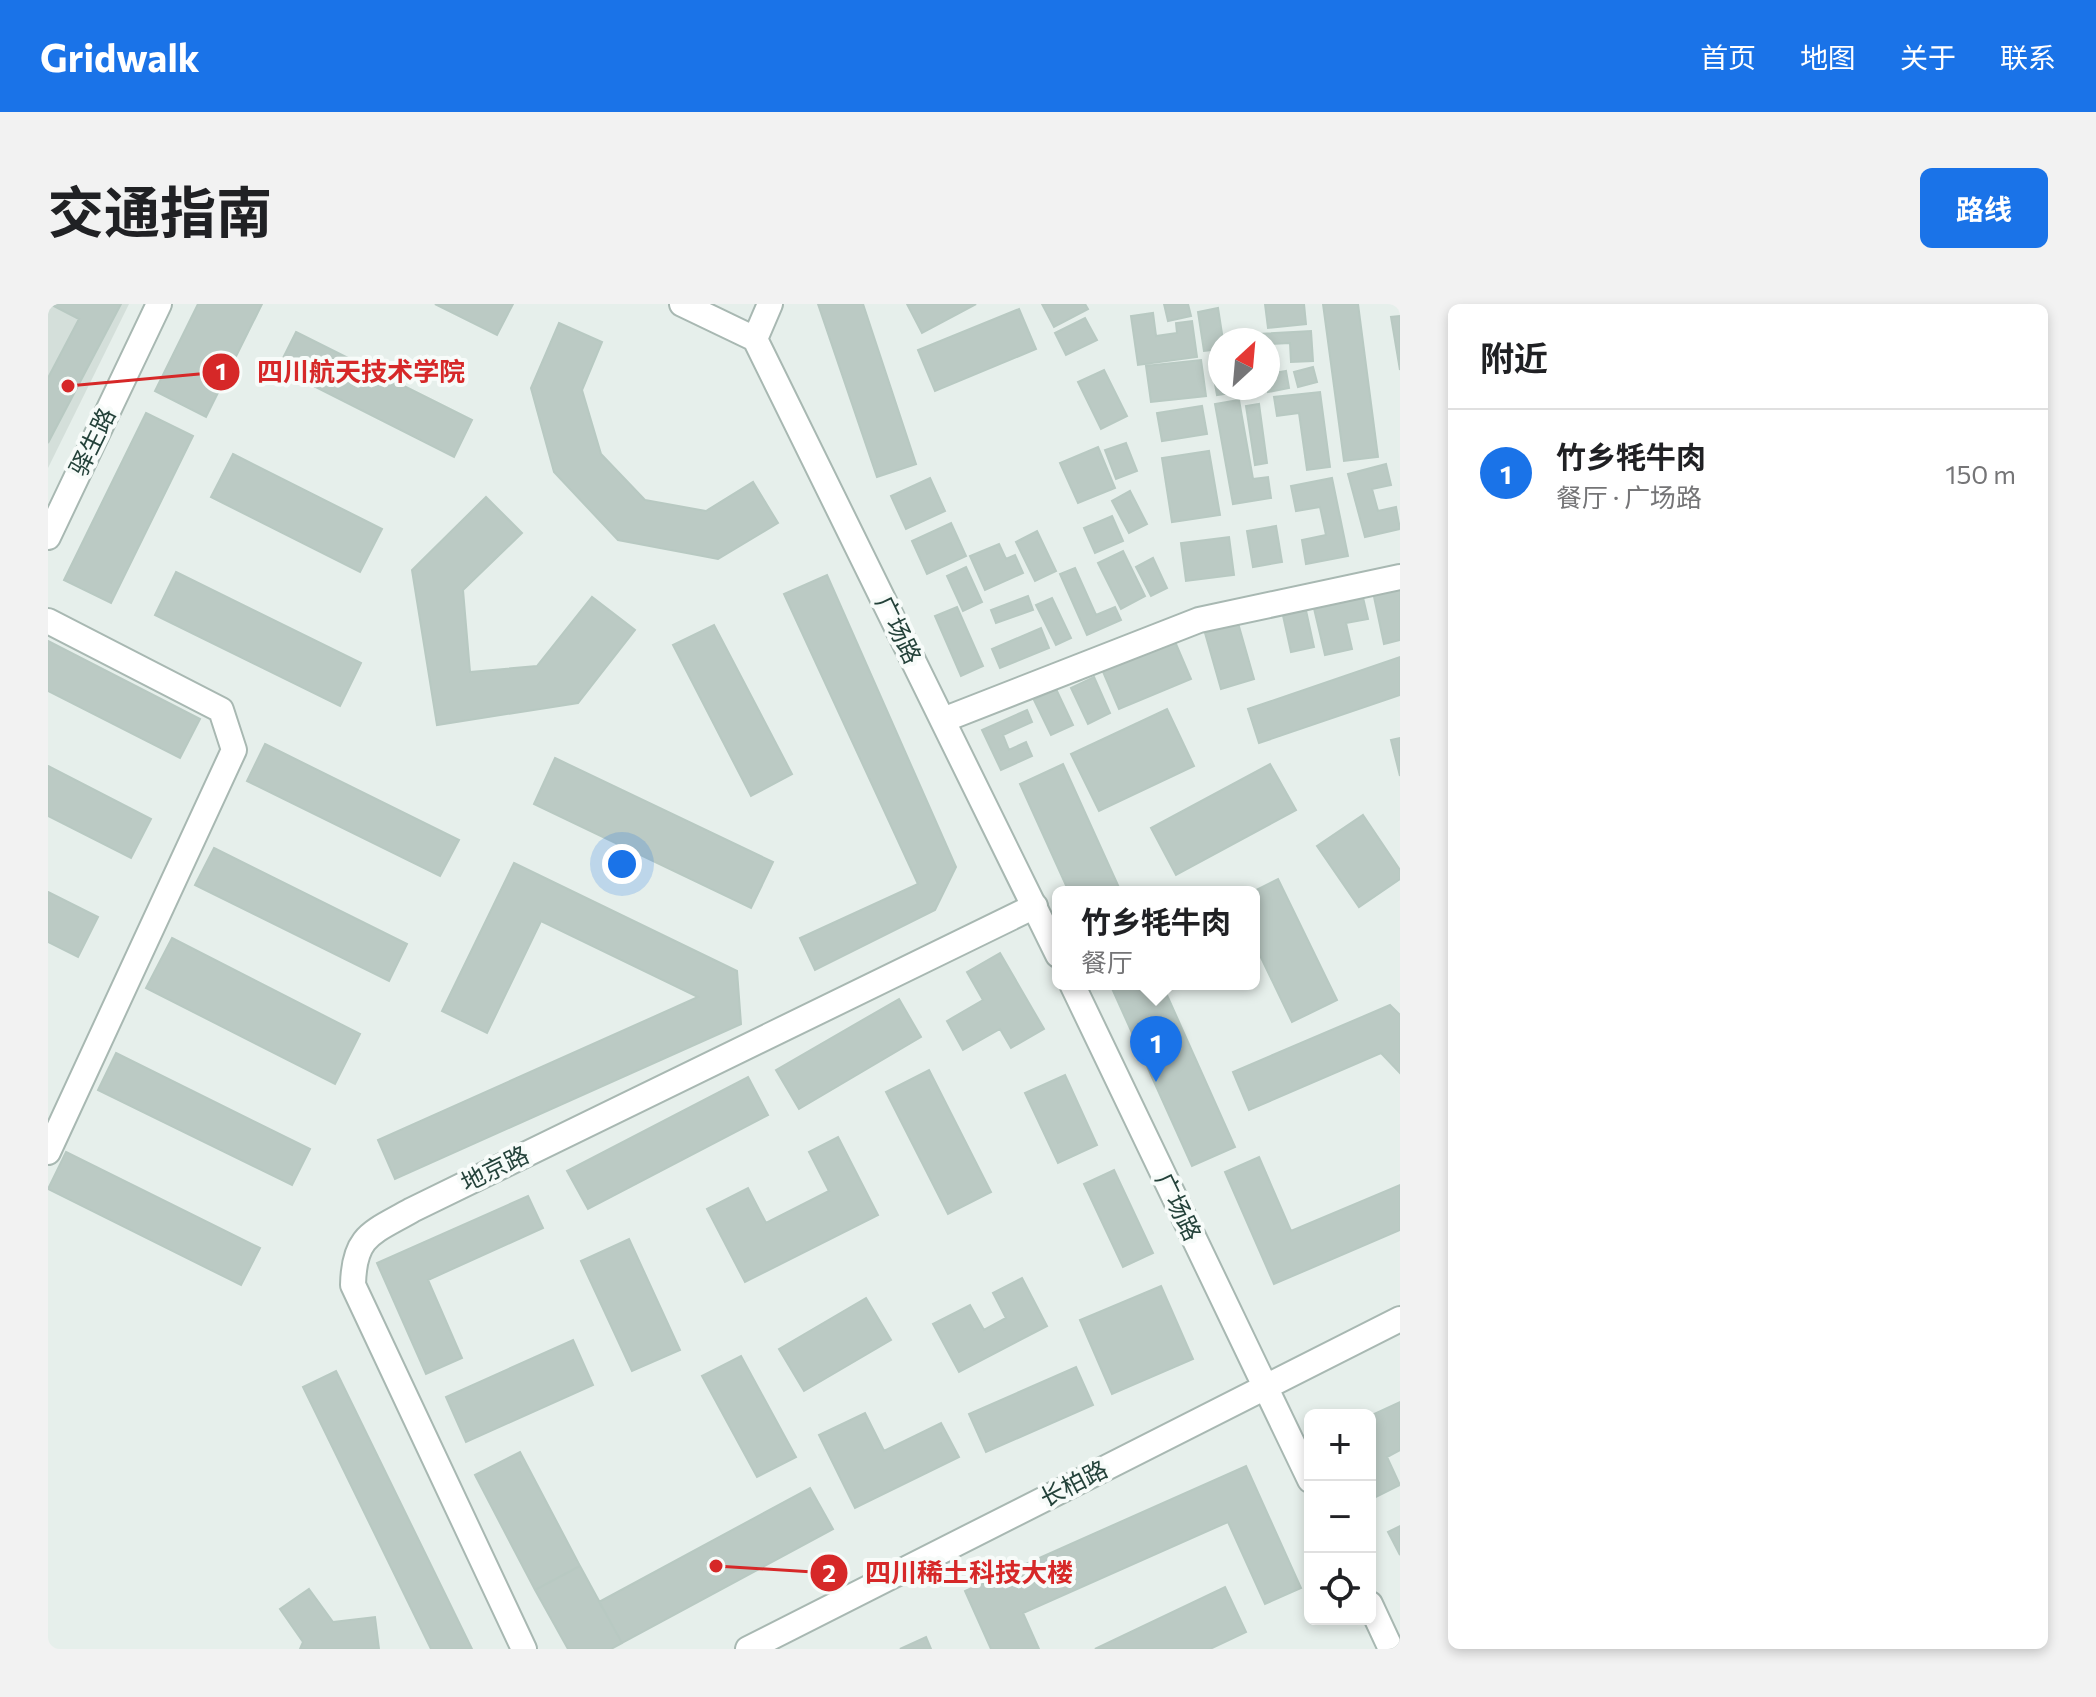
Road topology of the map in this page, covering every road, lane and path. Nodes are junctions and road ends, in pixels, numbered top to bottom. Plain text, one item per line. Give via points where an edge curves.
1 (159, 304) edge
2 (682, 304) edge
3 (770, 304) edge
4 (755, 339) junction
5 (48, 537) edge
6 (1400, 577) edge
7 (48, 621) edge
8 (943, 720) junction
9 (1035, 906) junction
10 (1052, 942) edge
11 (1075, 990) edge
12 (48, 1152) edge
13 (1400, 1319) edge
14 (1264, 1386) junction
15 (1304, 1468) edge
16 (1376, 1617) edge
17 (524, 1649) edge
18 (748, 1649) edge
19 (1391, 1649) edge

1 - 5 street, 驿生路
2 - 4 street
3 - 4 street
4 - 8 street, 广场路
6 - 8 street via 1199,620
7 - 12 street via 221,710 234,750
8 - 9 street, 广场路
9 - 10 street, 广场路
9 - 17 street, 地京路 via 412,1210 368,1235 353,1256 353,1285
11 - 14 street, 广场路
13 - 14 street, 长柏路
14 - 15 street, 广场路
14 - 18 street, 长柏路
16 - 19 street

